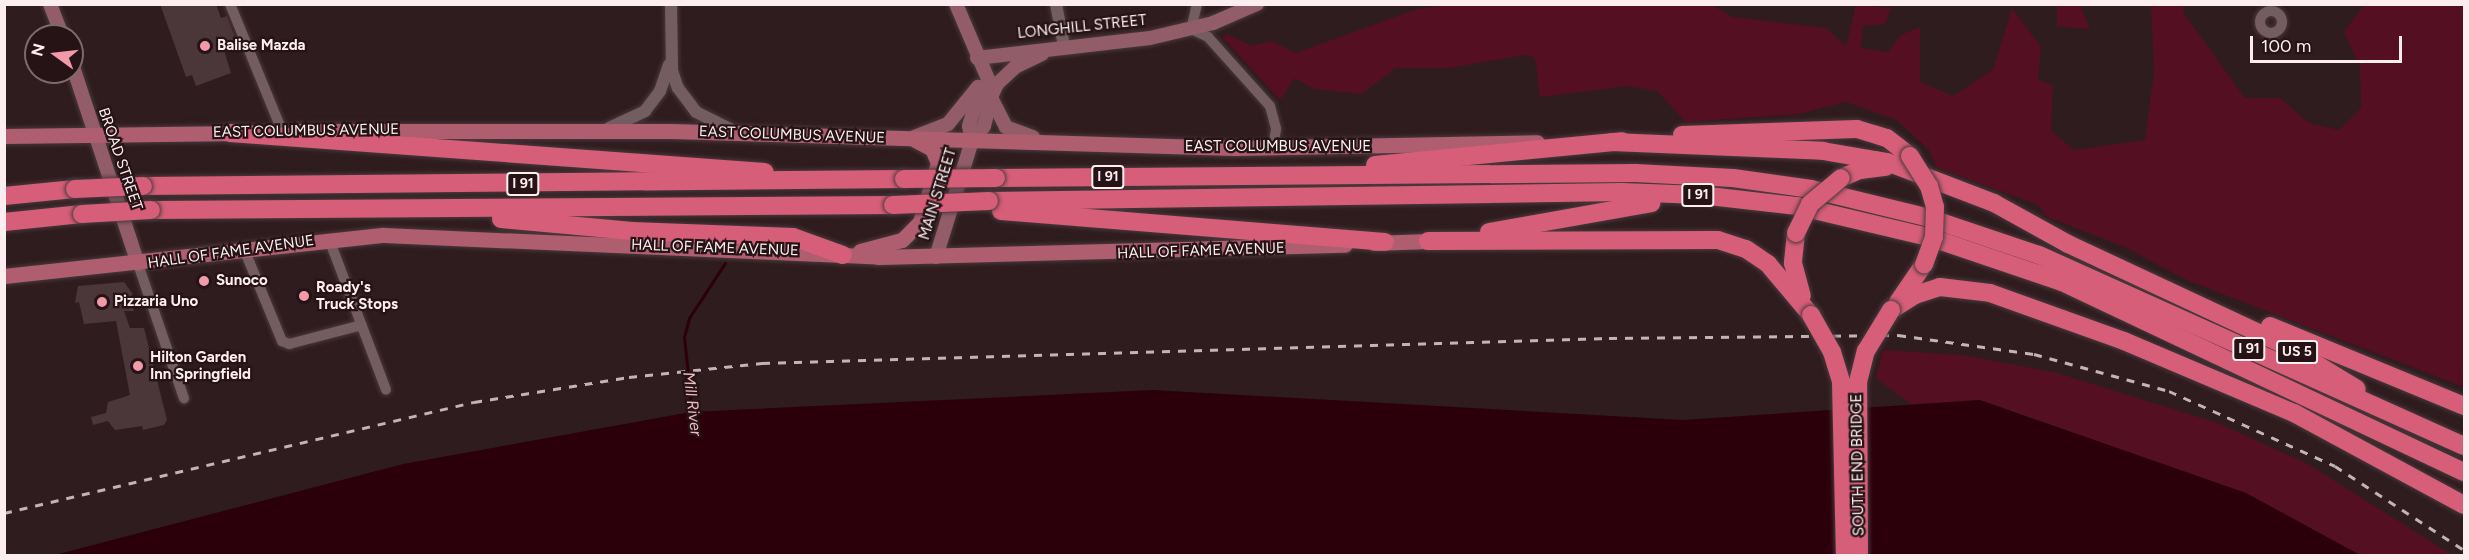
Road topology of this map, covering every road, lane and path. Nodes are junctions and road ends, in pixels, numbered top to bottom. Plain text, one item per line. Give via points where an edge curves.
1 (50, 4) edge
2 (230, 4) edge
3 (671, 4) edge
4 (956, 4) edge
5 (1056, 4) edge
6 (1197, 4) edge
7 (1257, 4) edge
8 (58, 24) edge
9 (1191, 29) junction
10 (1064, 46) junction
11 (671, 52) junction
12 (977, 58) junction
13 (78, 84) edge
14 (978, 87) junction
15 (991, 97) junction
16 (599, 130) junction
17 (282, 131) junction
18 (230, 133) junction
19 (745, 133) junction
20 (94, 134) junction
21 (4, 136) edge
22 (910, 139) junction
23 (972, 141) junction
24 (1612, 142) junction
25 (1059, 143) junction
26 (1579, 144) junction
27 (1273, 149) junction
28 (1911, 164) junction
29 (1220, 175) junction
30 (826, 180) junction
31 (4, 188) edge
32 (68, 189) junction
33 (4, 196) edge
34 (1778, 202) junction
35 (988, 206) junction
36 (419, 211) junction
37 (4, 222) edge
38 (329, 239) junction
39 (1428, 241) junction
40 (1385, 243) junction
41 (244, 249) junction
42 (843, 255) junction
43 (936, 257) junction
44 (138, 264) junction
45 (4, 276) edge
46 (2164, 287) junction
47 (1891, 310) junction
48 (1809, 312) junction
49 (362, 325) junction
50 (2124, 341) junction
51 (386, 390) dead end
52 (184, 398) dead end
53 (2464, 406) edge
54 (2362, 426) junction
55 (2423, 429) junction
56 (2464, 446) edge
57 (2464, 472) edge
58 (2464, 505) edge
59 (1845, 555) edge
60 (1859, 555) edge

1 - 8 main road
2 - 17 street
3 - 11 street
4 - 12 main road, MAIN STREET
5 - 10 street
6 - 9 street
7 - 9 main road, LONGHILL STREET
9 - 10 main road, LONGHILL STREET via 1121,43
9 - 27 street via 1208,37 1263,94 1275,121
10 - 12 main road, LONGHILL STREET
10 - 15 main road via 1015,67
11 - 16 street via 665,81 645,111
11 - 19 street via 678,88 696,112 718,126
12 - 14 main road, MAIN STREET
12 - 15 main road, MAIN STREET via 988,79
13 - 20 main road, BROAD STREET
14 - 22 main road via 948,124
14 - 23 main road, MAIN STREET via 969,126
15 - 23 main road, MAIN STREET via 984,126
15 - 25 main road via 1012,132
16 - 17 main road, EAST COLUMBUS AVENUE
16 - 19 main road, EAST COLUMBUS AVENUE
17 - 18 main road, EAST COLUMBUS AVENUE
18 - 20 main road, EAST COLUMBUS AVENUE
18 - 30 highway via 537,158 690,163
19 - 22 main road, EAST COLUMBUS AVENUE
20 - 21 main road, EAST COLUMBUS AVENUE
20 - 44 main road, BROAD STREET
22 - 23 main road, EAST COLUMBUS AVENUE
22 - 42 main road via 929,146 938,163 920,222 897,242
23 - 25 main road, EAST COLUMBUS AVENUE
23 - 43 main road, MAIN STREET
24 - 26 highway
24 - 28 highway via 1823,151
24 - 28 highway via 1850,128 1880,134
25 - 27 main road, EAST COLUMBUS AVENUE
26 - 27 main road, EAST COLUMBUS AVENUE
26 - 29 highway via 1506,154
28 - 46 highway, US 5 via 1994,203 2052,236
28 - 47 highway, SOUTH END BRIDGE, bridge via 1929,186 1935,207 1934,237 1924,264
28 - 48 highway, US 5, bridge via 1869,168 1841,178 1810,204 1796,233 1794,271
29 - 30 highway, I 91, bridge
29 - 55 highway, I 91 via 1674,174 1772,183 1850,197 1954,225 2066,266
30 - 32 highway, I 91, bridge
31 - 32 highway
32 - 33 highway, I 91
34 - 35 highway, I 91 via 1622,192
34 - 39 highway via 1633,205
34 - 54 highway, I 91 via 1913,232 2053,278
35 - 36 highway, I 91, bridge
35 - 40 highway
36 - 37 highway, I 91, bridge via 151,210
36 - 42 highway via 611,230 793,237
38 - 41 main road, HALL OF FAME AVENUE
38 - 42 main road, HALL OF FAME AVENUE via 421,236
38 - 49 street
39 - 40 main road, HALL OF FAME AVENUE
39 - 48 highway via 1718,240 1761,258
40 - 43 main road, HALL OF FAME AVENUE
41 - 44 main road, HALL OF FAME AVENUE
41 - 49 street via 282,341 289,344
42 - 43 main road, HALL OF FAME AVENUE
44 - 45 main road, HALL OF FAME AVENUE
44 - 52 street
46 - 53 highway
46 - 55 highway, US 5 via 2285,345
47 - 50 highway via 1921,292 1960,286
47 - 60 highway, SOUTH END BRIDGE, bridge via 1866,351 1858,382
48 - 59 highway, SOUTH END BRIDGE / US 5, bridge via 1832,352 1841,382
49 - 51 street
50 - 54 highway
50 - 58 highway via 2310,420
54 - 57 highway, I 91
55 - 56 highway, I 91

